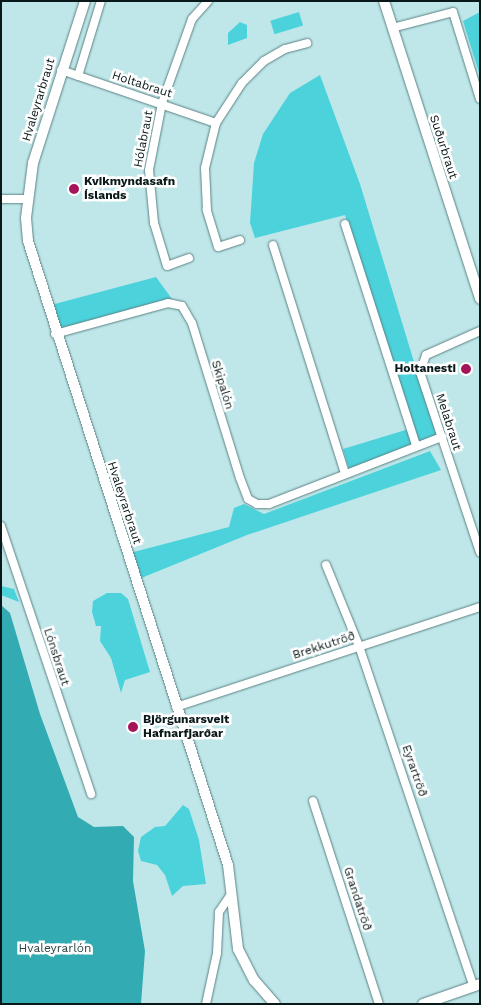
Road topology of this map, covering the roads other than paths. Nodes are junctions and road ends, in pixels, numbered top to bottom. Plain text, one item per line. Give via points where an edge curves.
1 (85, 1) edge
2 (100, 1) edge
3 (208, 1) edge
4 (384, 1) edge
5 (392, 28) junction
6 (307, 43) dead end
7 (62, 70) junction
8 (78, 76) junction
9 (480, 99) edge
10 (162, 103) junction
11 (216, 123) junction
12 (1, 199) edge
13 (27, 199) junction
14 (345, 224) dead end
15 (240, 240) dead end
16 (273, 245) dead end
17 (189, 258) dead end
18 (480, 299) edge
19 (480, 331) edge
20 (54, 334) junction
21 (442, 437) junction
22 (416, 445) junction
23 (345, 473) junction
24 (1, 526) edge
25 (480, 552) edge
26 (326, 565) dead end
27 (480, 607) edge
28 (359, 646) junction
29 (176, 707) junction
30 (91, 794) dead end
31 (313, 801) dead end
32 (232, 893) junction
33 (477, 985) edge
34 (206, 1004) edge
35 (275, 1004) edge
36 (379, 1004) edge
37 (423, 1004) edge

1 - 7 street, Hvaleyrarbraut
2 - 8 street
3 - 10 street, Hólabraut via 192,18
4 - 5 street, Suðurbraut
5 - 9 street via 453,12
5 - 18 street, Suðurbraut
6 - 11 street via 285,49 264,61 242,82
7 - 8 street, Holtabraut
7 - 13 street, Hvaleyrarbraut via 33,163
8 - 10 street, Holtabraut
10 - 11 street, Holtabraut
10 - 17 street, Hólabraut via 148,170 154,223 167,266
11 - 15 street via 205,173 208,215 218,247
12 - 13 street
13 - 20 street, Hvaleyrarbraut via 32,264
14 - 22 street
16 - 23 street
19 - 21 street, Melabraut via 423,359 420,372
20 - 23 street, Skipalón via 168,303 182,306 192,324 251,502 269,504
20 - 29 street, Hvaleyrarbraut
21 - 22 street, Skipalón
21 - 25 street, Melabraut
22 - 23 street, Skipalón
24 - 30 street, Lónsbraut
26 - 28 street, Eyrartröð
27 - 28 street, Brekkutröð
28 - 29 street, Brekkutröð
28 - 33 street, Eyrartröð
29 - 32 street, Hvaleyrarbraut via 228,865
31 - 36 street, Grandatröð
32 - 34 street via 220,912 217,953
32 - 35 street, Hvaleyrarbraut via 233,928 242,959
33 - 37 street

